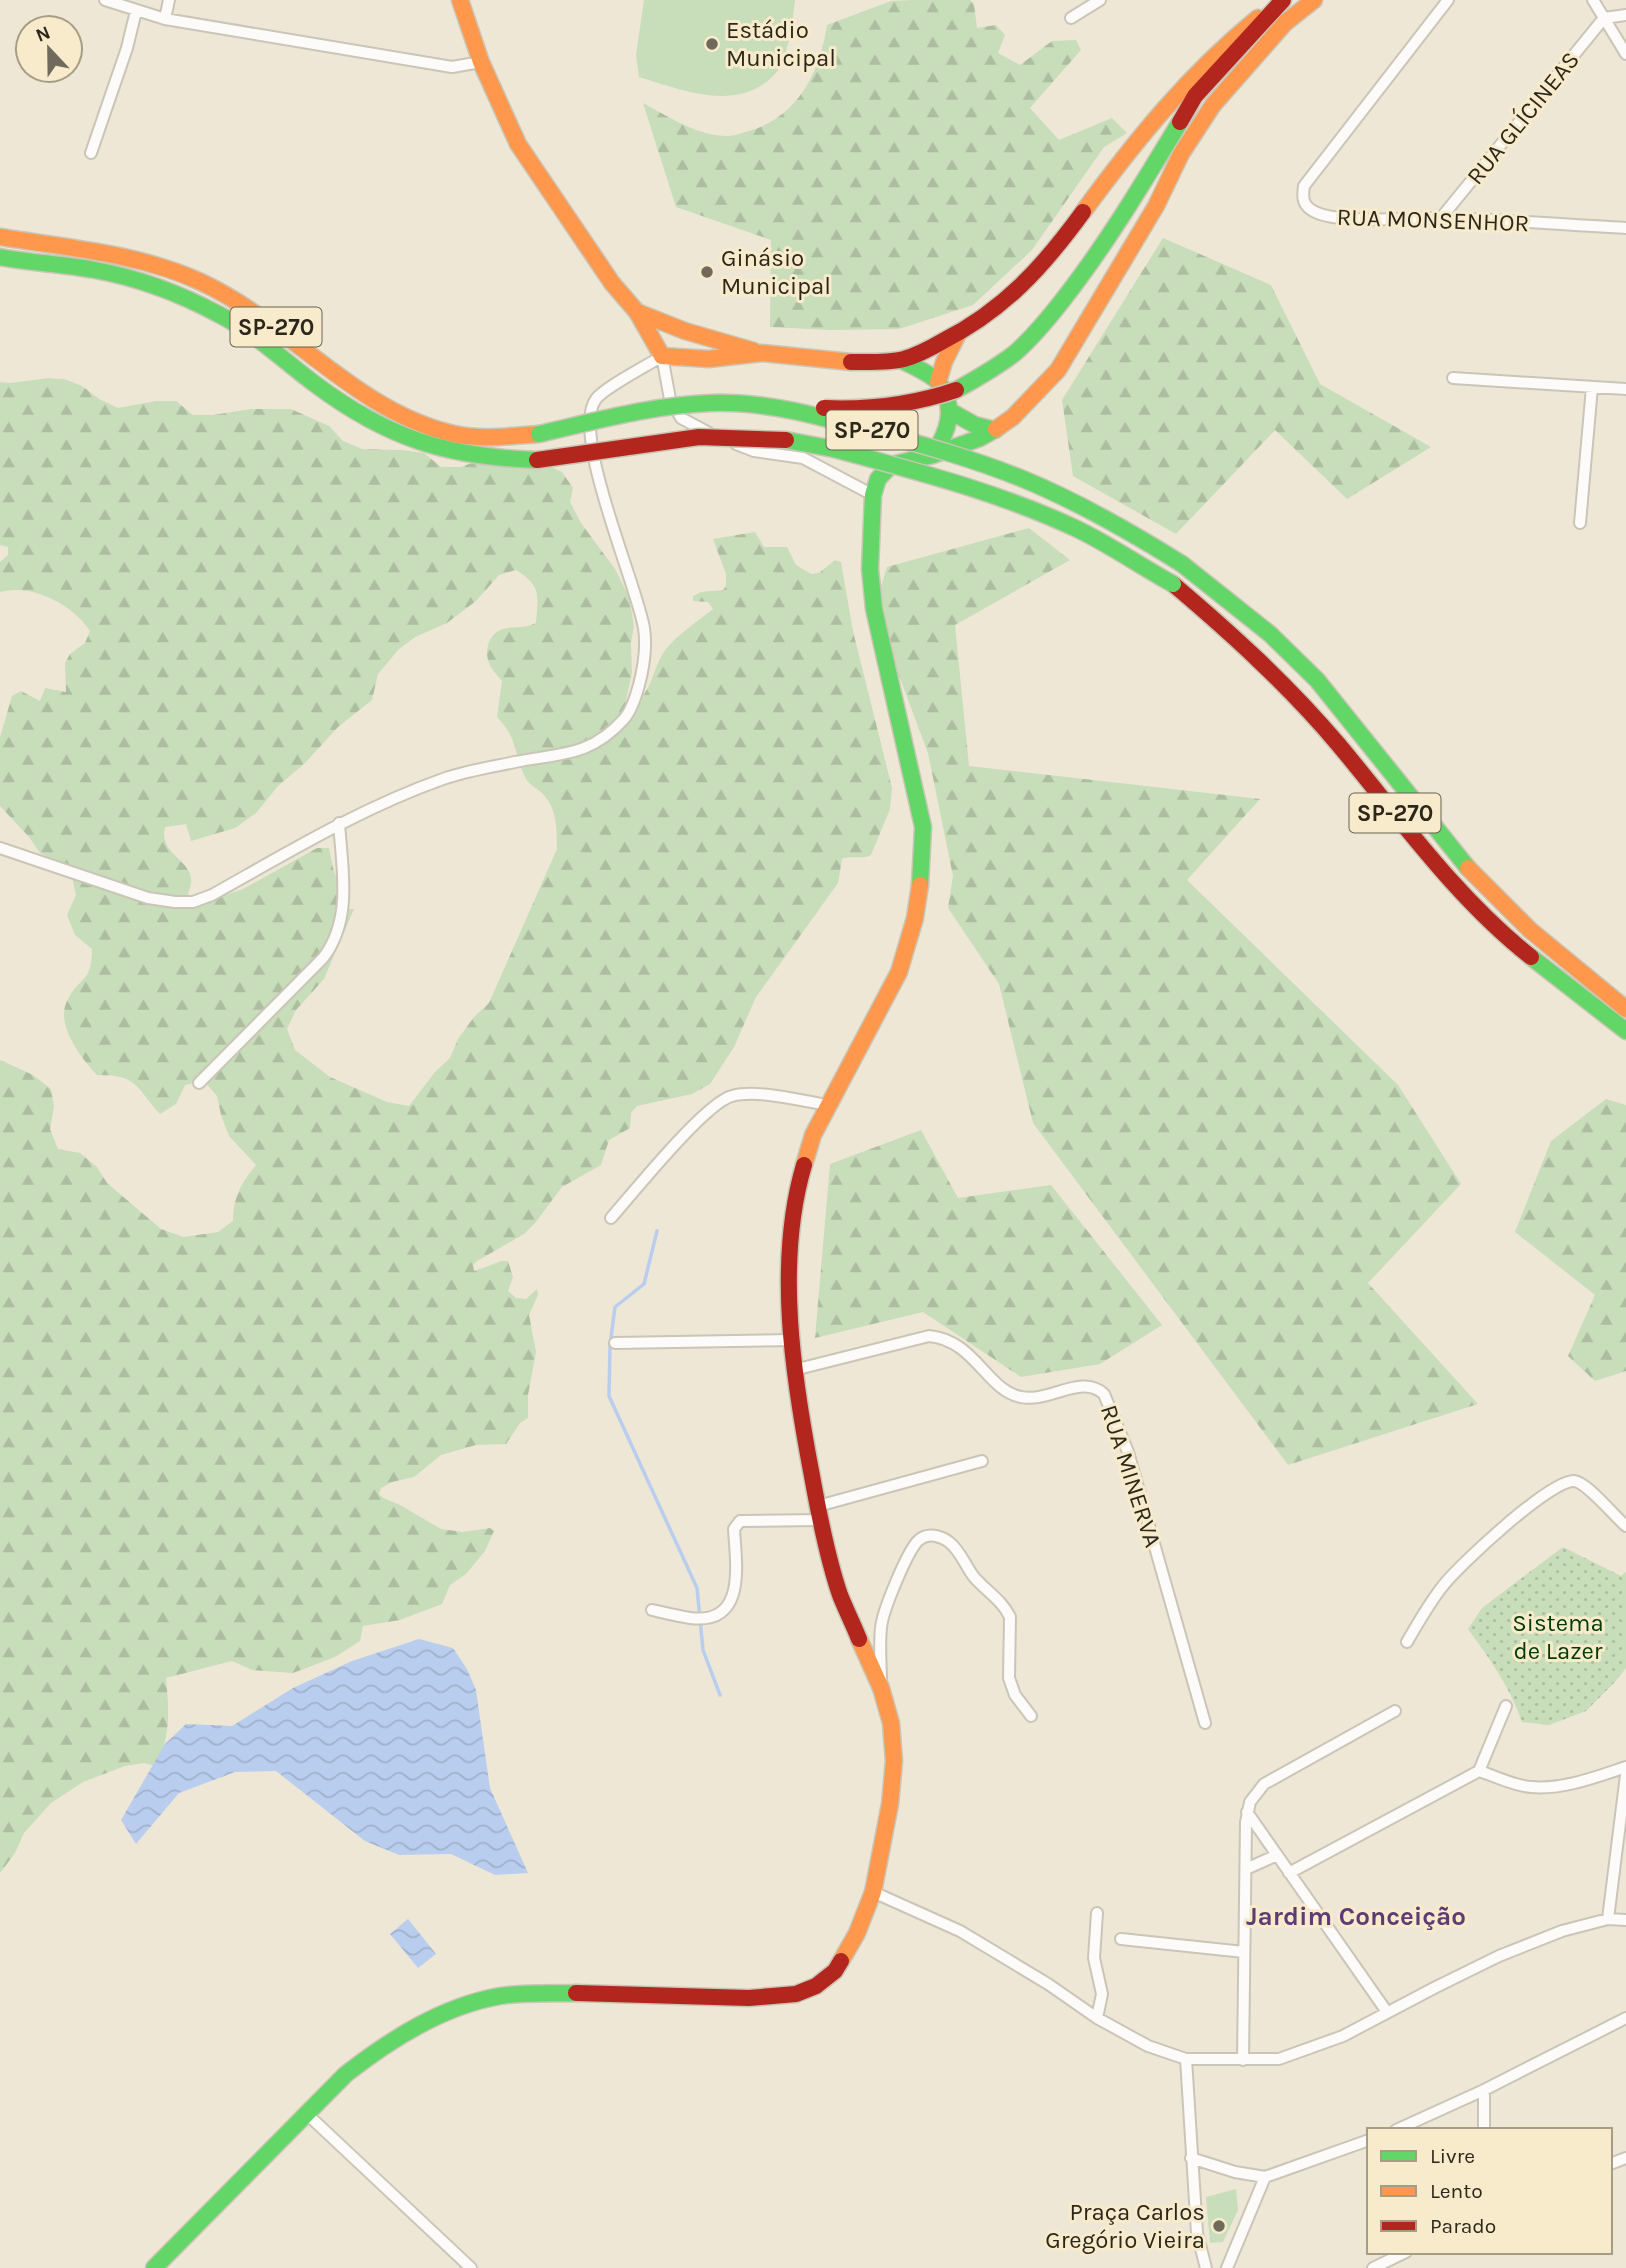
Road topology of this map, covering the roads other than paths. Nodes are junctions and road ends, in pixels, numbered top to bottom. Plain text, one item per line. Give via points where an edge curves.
1 (105, 0) edge
2 (169, 0) edge
3 (460, 0) edge
4 (1100, 0) edge
5 (1282, 0) edge
6 (1314, 0) edge
7 (1448, 0) edge
8 (1593, 0) edge
9 (136, 11) junction
10 (1626, 15) edge
11 (1071, 18) dead end
12 (1604, 18) junction
13 (165, 19) junction
14 (1626, 54) edge
15 (481, 62) junction
16 (91, 153) dead end
17 (1441, 218) junction
18 (1626, 228) edge
19 (0, 237) edge
20 (0, 257) edge
21 (637, 312) junction
22 (957, 336) junction
23 (761, 353) junction
24 (662, 356) junction
25 (901, 360) junction
26 (1453, 378) dead end
27 (938, 382) junction
28 (1592, 387) junction
29 (1626, 389) edge
30 (779, 406) junction
31 (950, 411) junction
32 (995, 430) junction
33 (933, 455) junction
34 (873, 495) junction
35 (1580, 523) dead end
36 (339, 823) junction
37 (0, 848) edge
38 (1626, 1009) edge
39 (1626, 1031) edge
40 (199, 1083) dead end
41 (828, 1105) junction
42 (611, 1218) dead end
43 (793, 1340) junction
44 (615, 1343) dead end
45 (794, 1370) junction
46 (982, 1461) dead end
47 (819, 1513) junction
48 (1626, 1526) edge
49 (652, 1610) dead end
50 (1407, 1642) dead end
51 (881, 1688) junction
52 (1506, 1706) dead end
53 (1395, 1711) dead end
54 (1031, 1716) dead end
55 (1205, 1723) dead end
56 (1626, 1768) edge
57 (1479, 1771) junction
58 (1626, 1775) edge
59 (1623, 1809) edge
60 (1247, 1812) junction
61 (1277, 1855) junction
62 (1246, 1870) junction
63 (1289, 1873) junction
64 (873, 1892) junction
65 (1097, 1913) dead end
66 (1608, 1919) junction
67 (1626, 1920) edge
68 (1121, 1938) dead end
69 (1244, 1952) junction
70 (1387, 2012) junction
71 (1097, 2018) junction
72 (1626, 2018) edge
73 (1186, 2059) junction
74 (1243, 2060) junction
75 (1484, 2090) junction
76 (307, 2114) junction
77 (1400, 2128) edge
78 (1484, 2128) edge
79 (1367, 2141) edge
80 (1191, 2158) junction
81 (1265, 2177) junction
82 (1402, 2254) edge
83 (154, 2268) edge
84 (471, 2268) edge
85 (1206, 2268) edge
86 (1227, 2268) edge
87 (1373, 2268) edge

1 - 9 street
2 - 13 street
3 - 15 main road
4 - 11 street
5 - 22 main road via 1196,73 1134,144 1056,251 1011,298
5 - 30 main road, bridge via 1195,96 1079,279 1016,352 984,375 930,400 860,410
6 - 32 main road, SP-270 via 1285,23 1213,105 1058,370
7 - 17 street, RUA MONSENHOR via 1328,152 1304,186 1302,198 1317,213 1335,218
8 - 12 street
9 - 13 street
9 - 16 street
10 - 12 street
12 - 14 street
12 - 17 street, RUA GLÍCINEAS
13 - 15 street via 452,67
15 - 21 main road via 518,144 612,283
17 - 18 street, RUA MONSENHOR
19 - 30 main road, SP-270, bridge via 105,251 200,281 276,327 385,407 455,435 539,434 688,404
20 - 39 main road, SP-270, bridge via 97,271 186,299 262,342 382,428 461,456 537,460 699,437 786,440 929,473 1037,512 1101,542 1173,584 1251,651 1338,743 1440,869 1483,913
21 - 23 main road
21 - 24 main road
22 - 25 main road
22 - 27 main road
23 - 24 main road via 712,359
23 - 25 main road via 834,362
24 - 34 street via 670,399 681,418 754,451 803,458
24 - 36 street via 596,398 589,412 594,461 644,628 646,659 627,716 607,736 583,750 444,778
25 - 27 main road
26 - 28 street
27 - 31 main road
28 - 29 street
28 - 35 street
30 - 38 main road, SP-270, bridge via 982,463 1122,527 1182,565 1257,622 1297,660 1489,890 1589,982
31 - 32 main road
31 - 33 main road via 945,437
32 - 33 main road, SP-270
33 - 34 main road, SP-270 via 891,465 878,479
34 - 41 main road via 870,569 874,609 923,827 922,871 900,972
36 - 37 street via 193,902 148,898
36 - 40 street via 344,909 332,947
41 - 42 street via 733,1095 711,1108
41 - 43 main road via 813,1135 796,1193 789,1265
43 - 44 street
43 - 45 main road
45 - 47 main road
45 - 55 street, RUA MINERVA via 929,1336 954,1342 1007,1392 1022,1398 1085,1385 1097,1387 1128,1452
46 - 47 street
47 - 49 street via 747,1519 736,1524 736,1590 715,1615 692,1619
47 - 51 main road via 841,1594
48 - 50 street via 1585,1486 1572,1481 1546,1492 1443,1585
51 - 54 street via 881,1626 888,1601 913,1547 928,1535 938,1536 950,1543 975,1578 1006,1608 1010,1617 1009,1678
51 - 64 main road via 891,1723 894,1761
52 - 57 street
53 - 60 street via 1264,1784
56 - 57 street via 1549,1787 1528,1787
57 - 63 street
58 - 59 street
59 - 66 street
60 - 61 street
60 - 62 street
61 - 62 street
61 - 63 street
62 - 69 street
63 - 70 street
64 - 71 street via 960,1931
64 - 76 main road via 835,1971 796,1994 749,1998 577,1993 501,1996 451,2009 380,2048 346,2074
65 - 71 street via 1094,1958 1102,1994
66 - 67 street
66 - 70 street via 1499,1956
68 - 69 street
69 - 74 street
70 - 74 street via 1310,2049 1279,2059
71 - 73 street via 1148,2046
72 - 75 street
73 - 74 street
73 - 80 street
75 - 77 street
75 - 78 street
76 - 83 main road
76 - 84 street
79 - 81 street
80 - 81 street
80 - 85 street via 1197,2233
81 - 86 street
82 - 87 street

